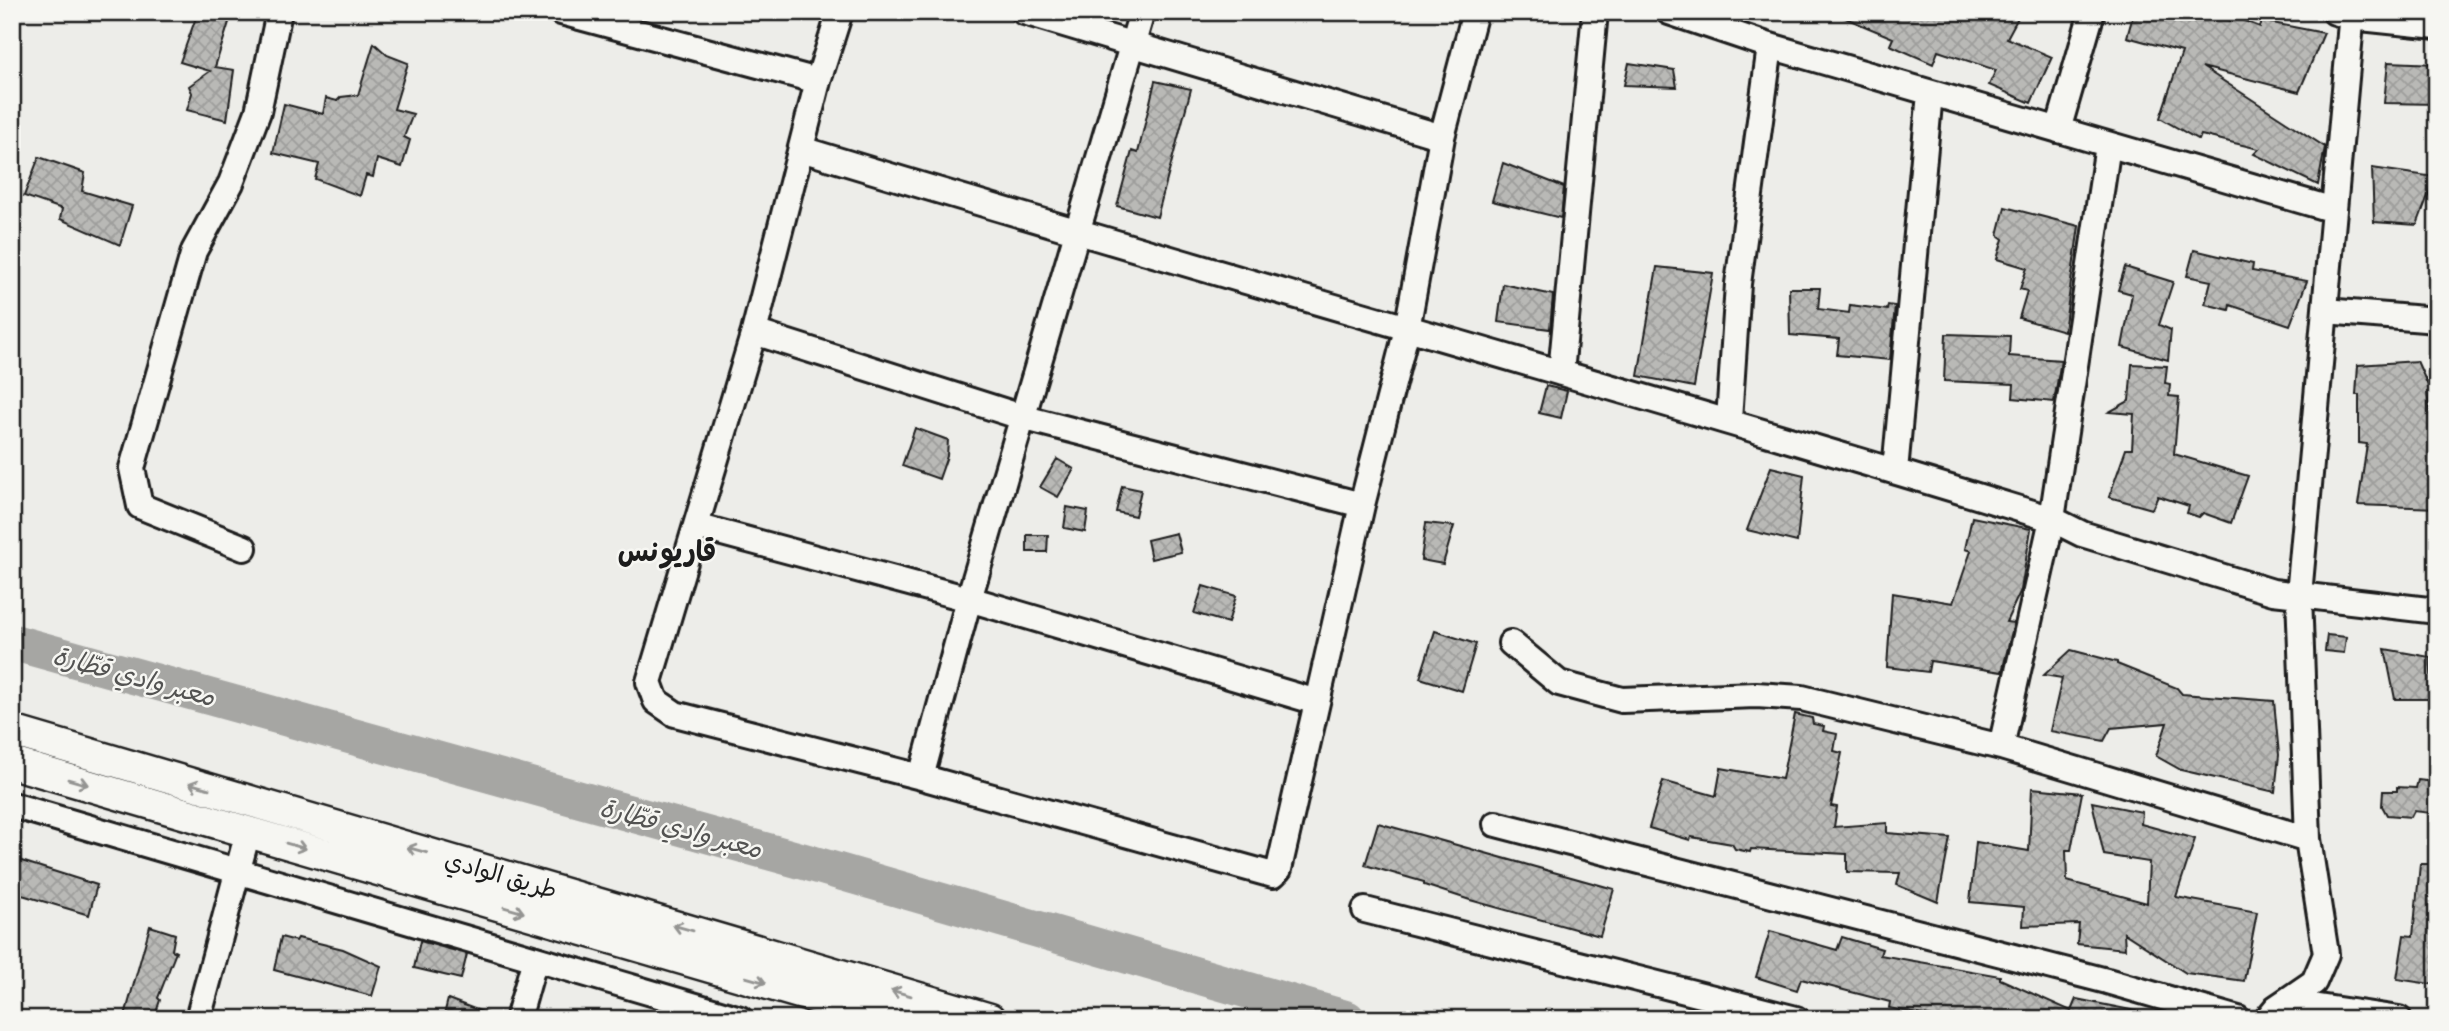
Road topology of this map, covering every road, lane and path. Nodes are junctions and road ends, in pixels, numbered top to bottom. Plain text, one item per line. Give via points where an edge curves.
1 (279, 12) edge
2 (840, 12) edge
3 (1024, 12) edge
4 (1142, 12) edge
5 (1475, 12) edge
6 (1595, 12) edge
7 (1669, 12) edge
8 (2092, 12) edge
9 (577, 14) edge
10 (2346, 14) edge
11 (2437, 26) edge
12 (1133, 43) junction
13 (1770, 47) junction
14 (818, 81) junction
15 (1930, 93) junction
16 (2058, 130) junction
17 (1442, 137) junction
18 (2108, 145) junction
19 (801, 149) junction
20 (2334, 210) junction
21 (1077, 233) junction
22 (2325, 311) junction
23 (2437, 320) edge
24 (1407, 329) junction
25 (754, 332) junction
26 (1562, 373) junction
27 (1025, 418) junction
28 (1729, 420) junction
29 (1895, 471) junction
30 (1362, 505) junction
31 (2053, 519) junction
32 (696, 526) junction
33 (244, 548) dead end
34 (2299, 596) junction
35 (969, 599) junction
36 (2437, 611) edge
37 (1511, 643) dead end
38 (1317, 702) junction
39 (12, 731) edge
40 (2001, 747) junction
41 (12, 763) edge
42 (921, 777) junction
43 (12, 805) edge
44 (1496, 824) dead end
45 (248, 832) junction
46 (2308, 839) junction
47 (238, 870) junction
48 (589, 900) junction
49 (1365, 910) dead end
50 (580, 929) junction
51 (535, 959) junction
52 (2285, 1002) junction
53 (855, 1014) edge
54 (198, 1019) edge
55 (518, 1019) edge
56 (740, 1019) edge
57 (888, 1019) edge
58 (990, 1019) edge
59 (1796, 1019) edge
60 (2238, 1019) edge
61 (2267, 1019) edge
62 (2399, 1019) edge

1 - 33 street via 258,112 231,183 194,251 132,468 140,506
2 - 14 street
3 - 12 street
4 - 12 street
5 - 17 street
6 - 26 street
7 - 13 street
8 - 16 street
9 - 14 street
10 - 11 street
10 - 20 street
12 - 17 street
12 - 21 street
13 - 15 street
13 - 28 street via 1738,284
14 - 19 street
15 - 16 street
15 - 29 street
16 - 18 street
17 - 24 street
18 - 20 street
18 - 31 street
19 - 21 street
19 - 25 street
20 - 22 street
21 - 24 street
21 - 27 street
22 - 23 street
22 - 34 street
24 - 26 street
24 - 30 street
25 - 27 street
25 - 32 street
26 - 28 street
27 - 30 street
27 - 35 street
28 - 29 street
29 - 31 street
30 - 38 street
31 - 34 street via 2082,534 2273,593
31 - 40 street
32 - 35 street
32 - 42 street via 649,682 656,701 675,714
34 - 36 street
34 - 46 street
35 - 38 street
35 - 42 street
37 - 40 street via 1559,683 1622,700 1756,695 1802,698
38 - 42 street via 1279,869 1273,875
48 -> 39 main road, طريق الوادي
40 - 46 street
41 -> 45 main road, طريق الوادي
43 - 47 street
44 - 60 street
45 - 47 street
45 -> 50 main road, طريق الوادي
46 - 52 street via 2326,954 2314,982
47 - 51 street
47 - 54 street
48 - 50 main road
58 -> 48 main road, طريق الوادي
49 - 59 street
50 -> 53 main road, طريق الوادي
51 - 55 street
51 - 56 street
52 - 61 street
52 - 62 street
53 - 57 main road, طريق الوادي

